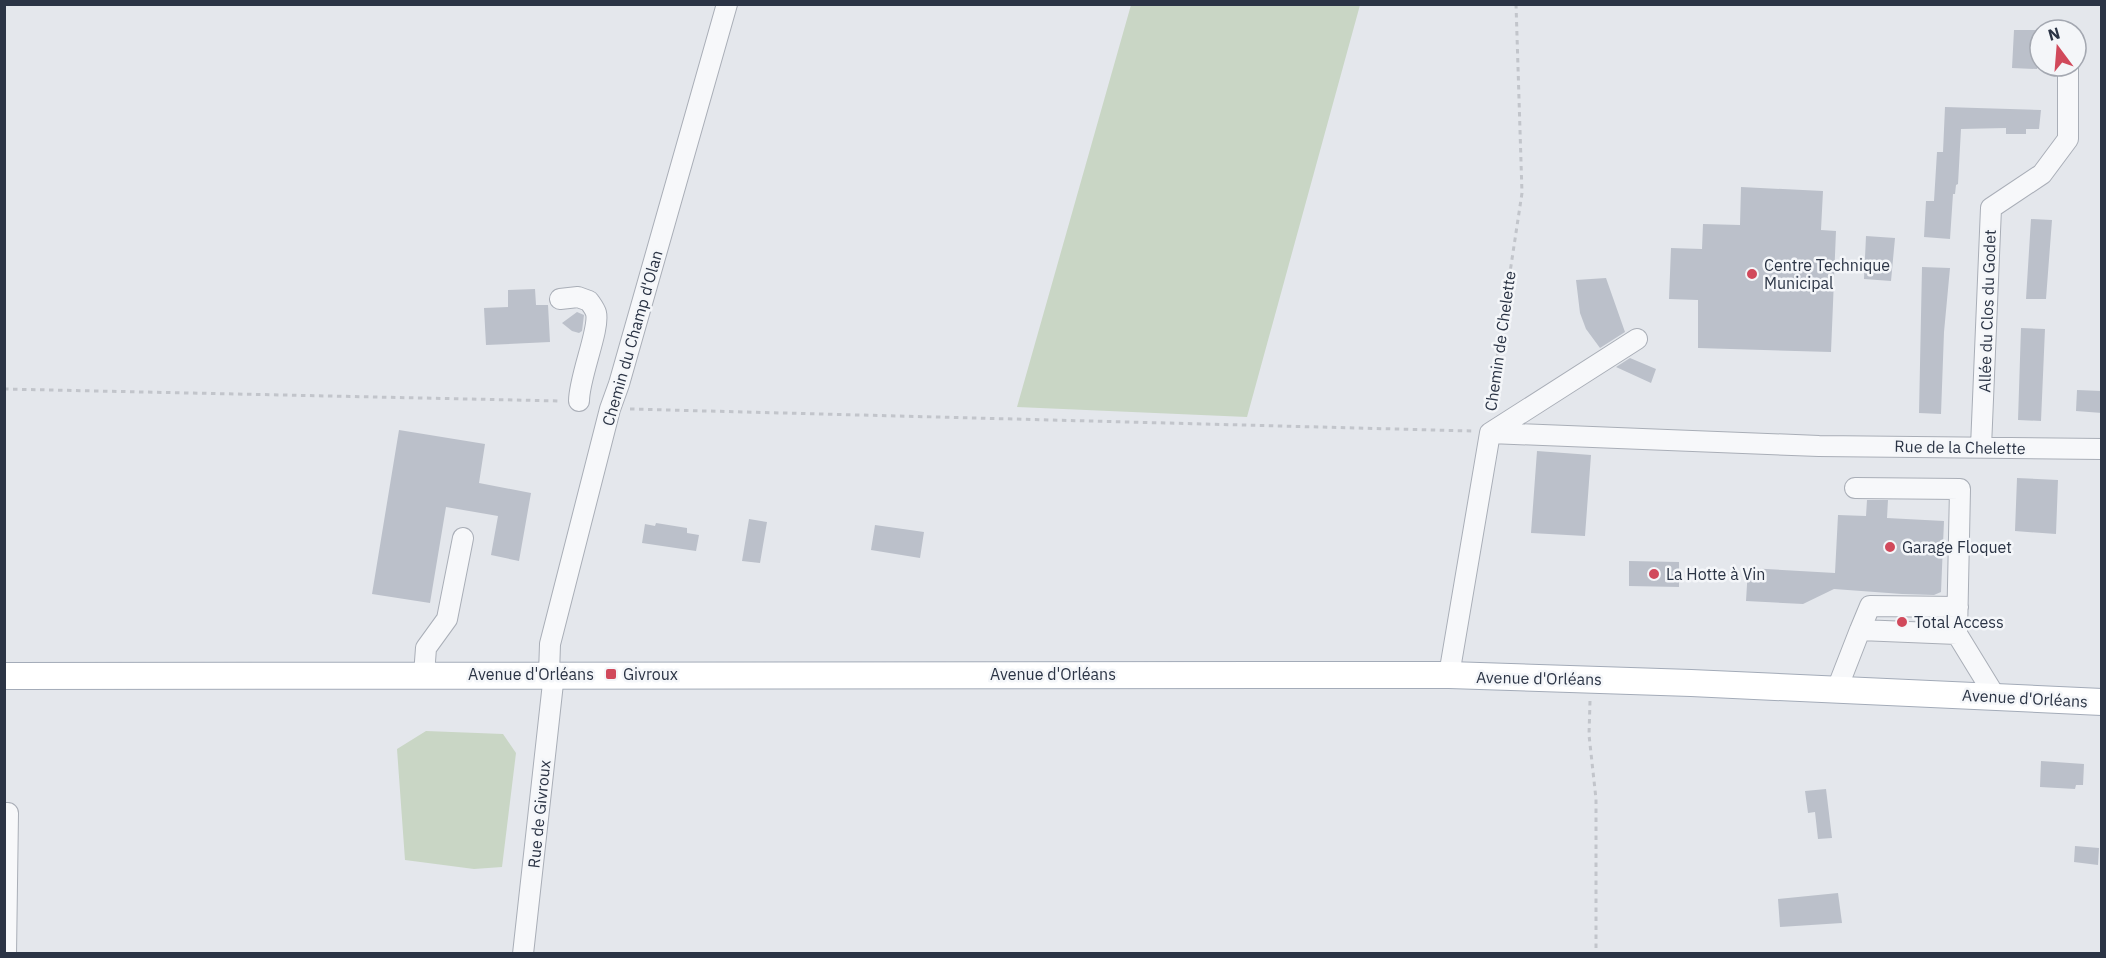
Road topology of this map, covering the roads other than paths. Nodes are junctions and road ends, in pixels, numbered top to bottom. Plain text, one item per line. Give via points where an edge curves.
1 (727, 4) edge
2 (2068, 78) edge
3 (560, 299) dead end
4 (1637, 339) dead end
5 (579, 402) road end
6 (1490, 433) junction
7 (1981, 447) junction
8 (2102, 449) edge
9 (1855, 488) dead end
10 (463, 538) dead end
11 (1958, 607) junction
12 (1860, 630) junction
13 (1957, 634) junction
14 (551, 674) junction
15 (424, 675) junction
16 (1449, 675) junction
17 (4, 676) edge
18 (1837, 689) junction
19 (1995, 696) junction
20 (2102, 702) edge
21 (4, 813) edge
22 (6, 954) edge
23 (523, 954) edge

1 - 14 street, Chemin du Champ d'Olan via 610,409 550,644
2 - 7 street, Allée du Clos du Godet via 2068,139 2042,174 1991,208
3 - 5 street via 578,297 589,301 596,313 579,384
4 - 6 street
6 - 7 street, Rue de la Chelette via 1820,446
6 - 16 street, Chemin de Chelette
7 - 8 street, Rue de la Chelette
9 - 11 street via 1960,489
10 - 15 street via 447,619 426,648
11 - 12 street via 1870,606
11 - 13 street
12 - 13 street
12 - 18 street
13 - 19 street
14 - 15 main road, Avenue d'Orléans
14 - 16 main road, Avenue d'Orléans
14 - 23 street, Rue de Givroux
15 - 17 main road, Avenue d'Orléans
16 - 18 main road, Avenue d'Orléans
18 - 19 main road, Avenue d'Orléans
19 - 20 main road, Avenue d'Orléans
21 - 22 street via 8,813

